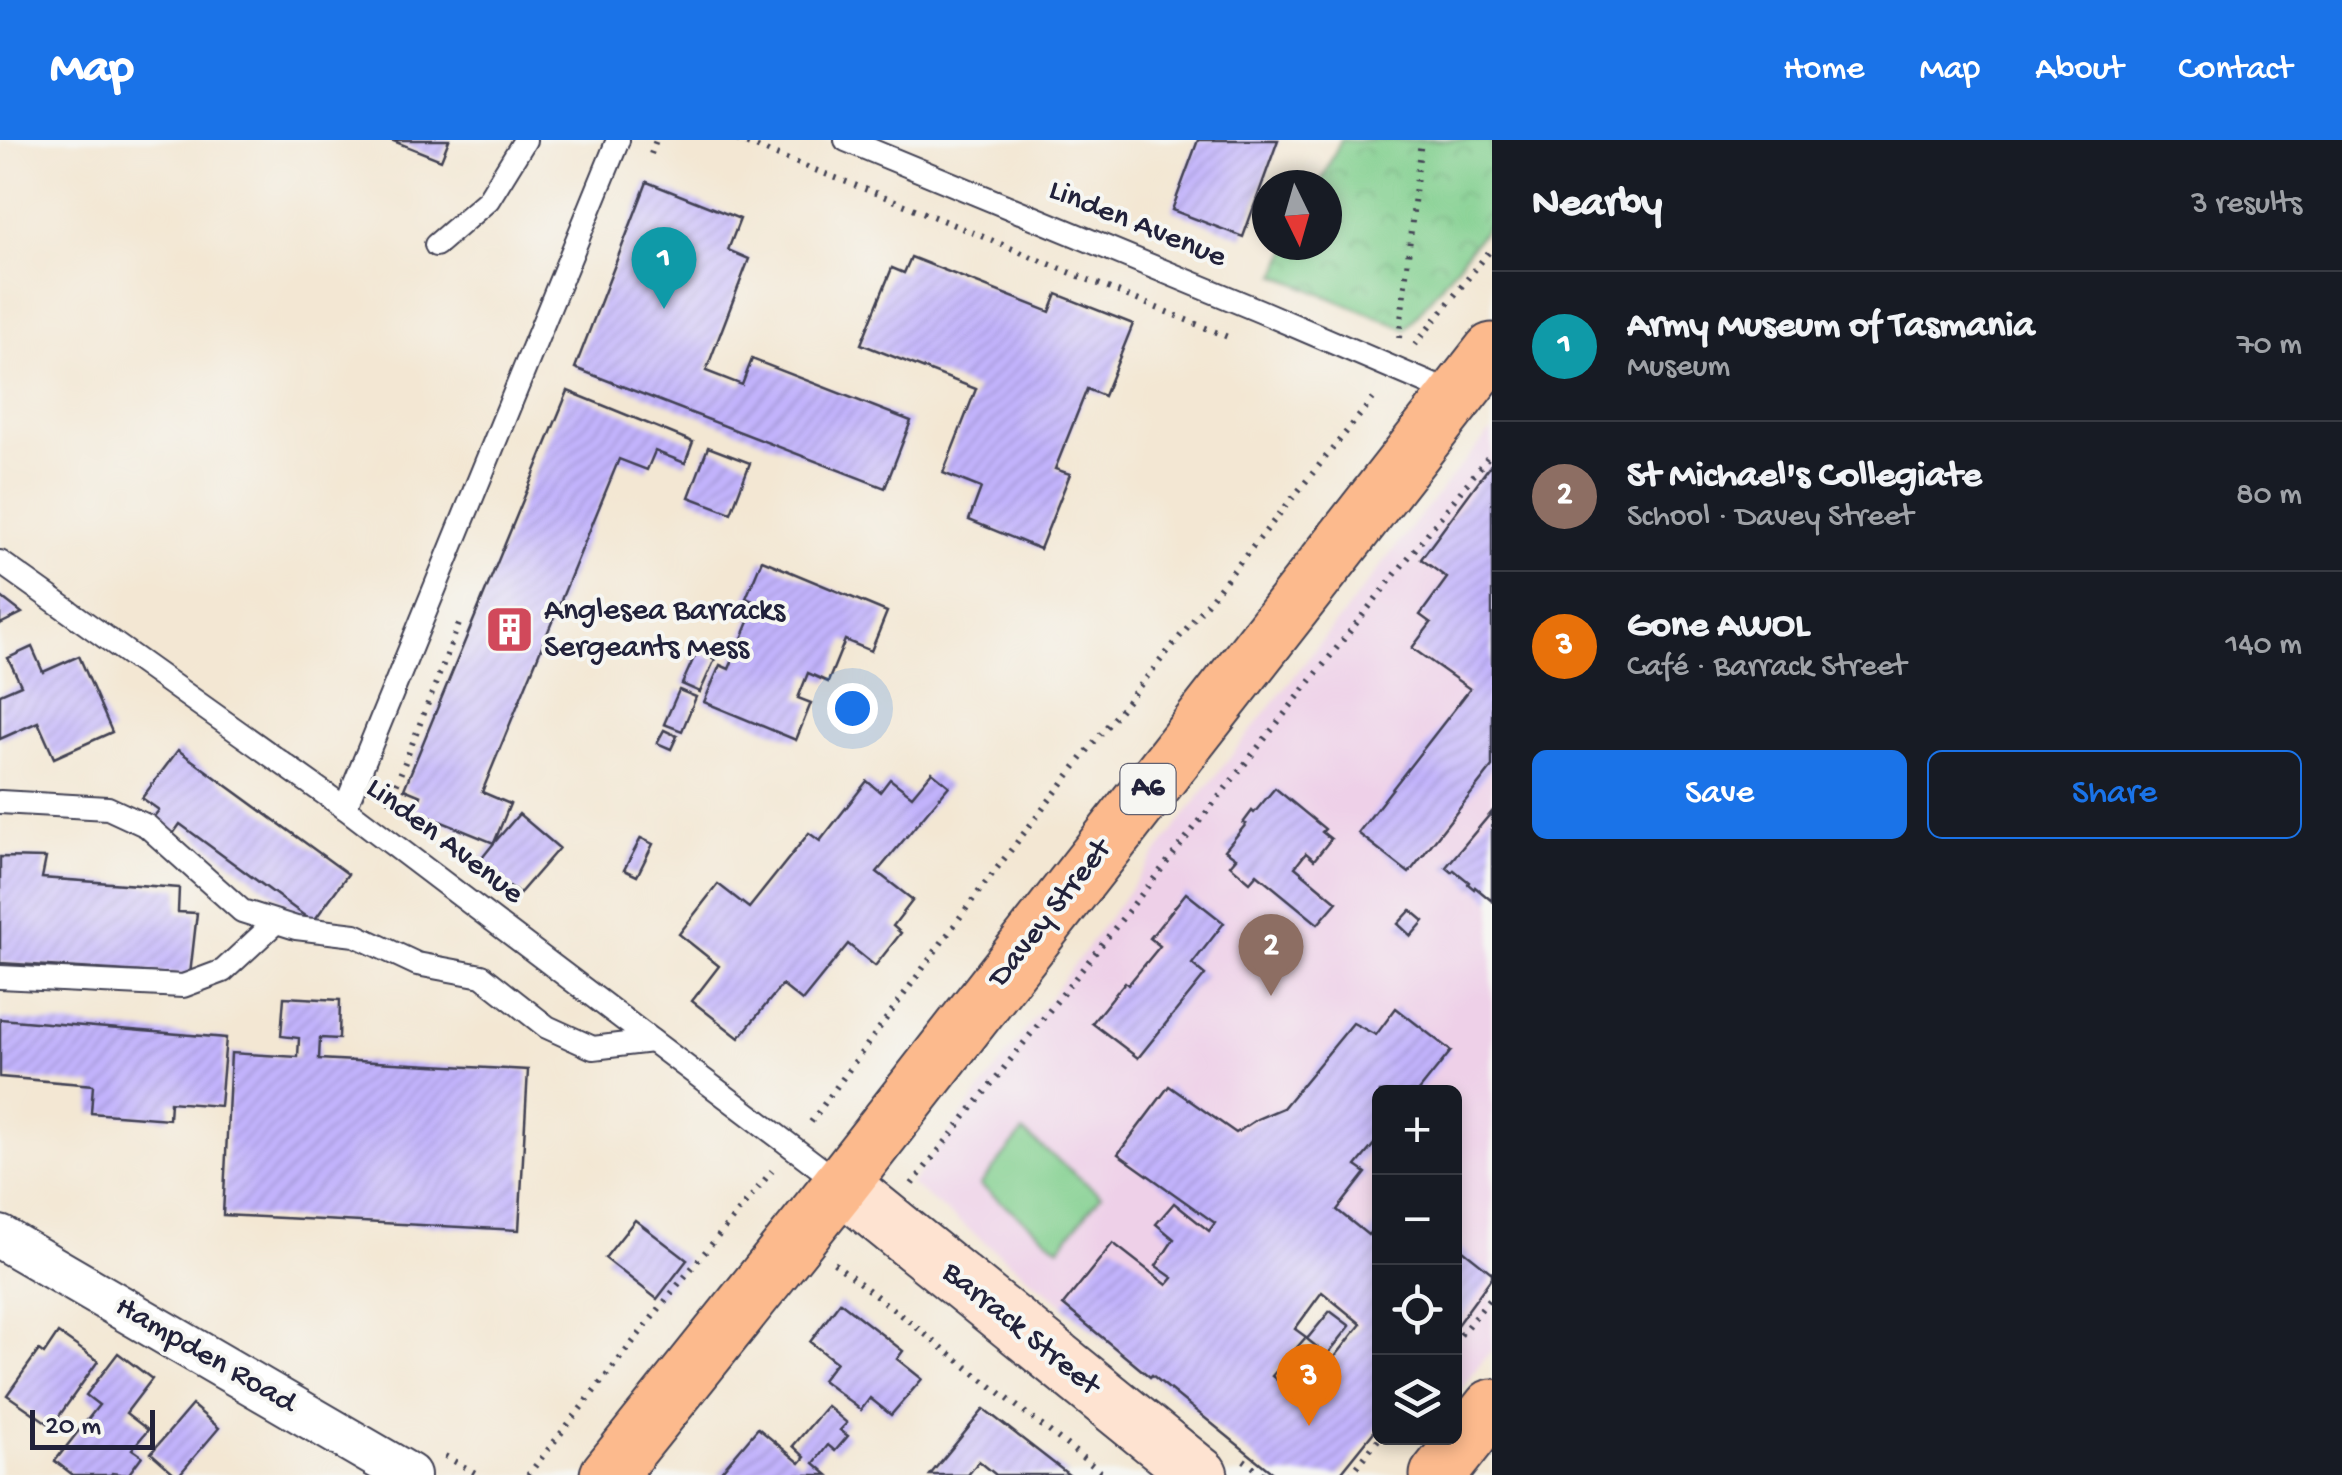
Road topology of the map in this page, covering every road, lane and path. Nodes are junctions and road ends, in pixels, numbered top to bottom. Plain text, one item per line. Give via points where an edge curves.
1 (524, 140) edge
2 (618, 140) edge
3 (737, 140) edge
4 (846, 140) edge
5 (1421, 140) edge
6 (436, 244) dead end
7 (1492, 248) edge
8 (1228, 337) dead end
9 (1492, 352) edge
10 (1396, 369) junction
11 (1458, 395) junction
12 (1492, 452) edge
13 (0, 562) edge
14 (0, 802) edge
15 (344, 808) junction
16 (276, 922) junction
17 (0, 978) edge
18 (652, 1041) junction
19 (792, 1147) junction
20 (840, 1184) junction
21 (749, 1199) junction
22 (884, 1220) junction
23 (799, 1236) junction
24 (0, 1237) edge
25 (1492, 1296) edge
26 (1462, 1333) edge
27 (1492, 1406) edge
28 (1374, 1445) edge
29 (410, 1475) edge
30 (528, 1475) edge
31 (608, 1475) edge
32 (1105, 1475) edge
33 (1200, 1475) edge
34 (1351, 1475) edge
35 (1438, 1475) edge

1 - 6 lane via 488,200
2 - 15 lane
3 - 8 path
4 - 10 lane, Linden Avenue
5 - 10 path
7 - 10 path
9 - 11 highway, Davey Street / A6
10 - 11 lane, Linden Avenue
10 - 19 path via 1095,741
11 - 20 highway, Davey Street / A6
12 - 22 path
13 - 15 lane, Linden Avenue
14 - 16 lane via 108,808 147,826 242,911
15 - 18 lane, Linden Avenue
16 - 17 lane via 224,971 183,986
16 - 18 lane via 355,935 417,964 482,976 547,1027 593,1048
18 - 19 lane, Linden Avenue
19 - 20 lane, Linden Avenue
19 - 21 path
20 - 22 main road, Barrack Street
20 - 23 highway, Davey Street / A6
21 - 23 path
21 - 30 path
22 - 33 main road, Barrack Street
23 - 31 highway, Davey Street / A6
23 - 32 path
24 - 29 street, Hampden Road
25 - 26 path
27 - 35 highway
28 - 34 path

